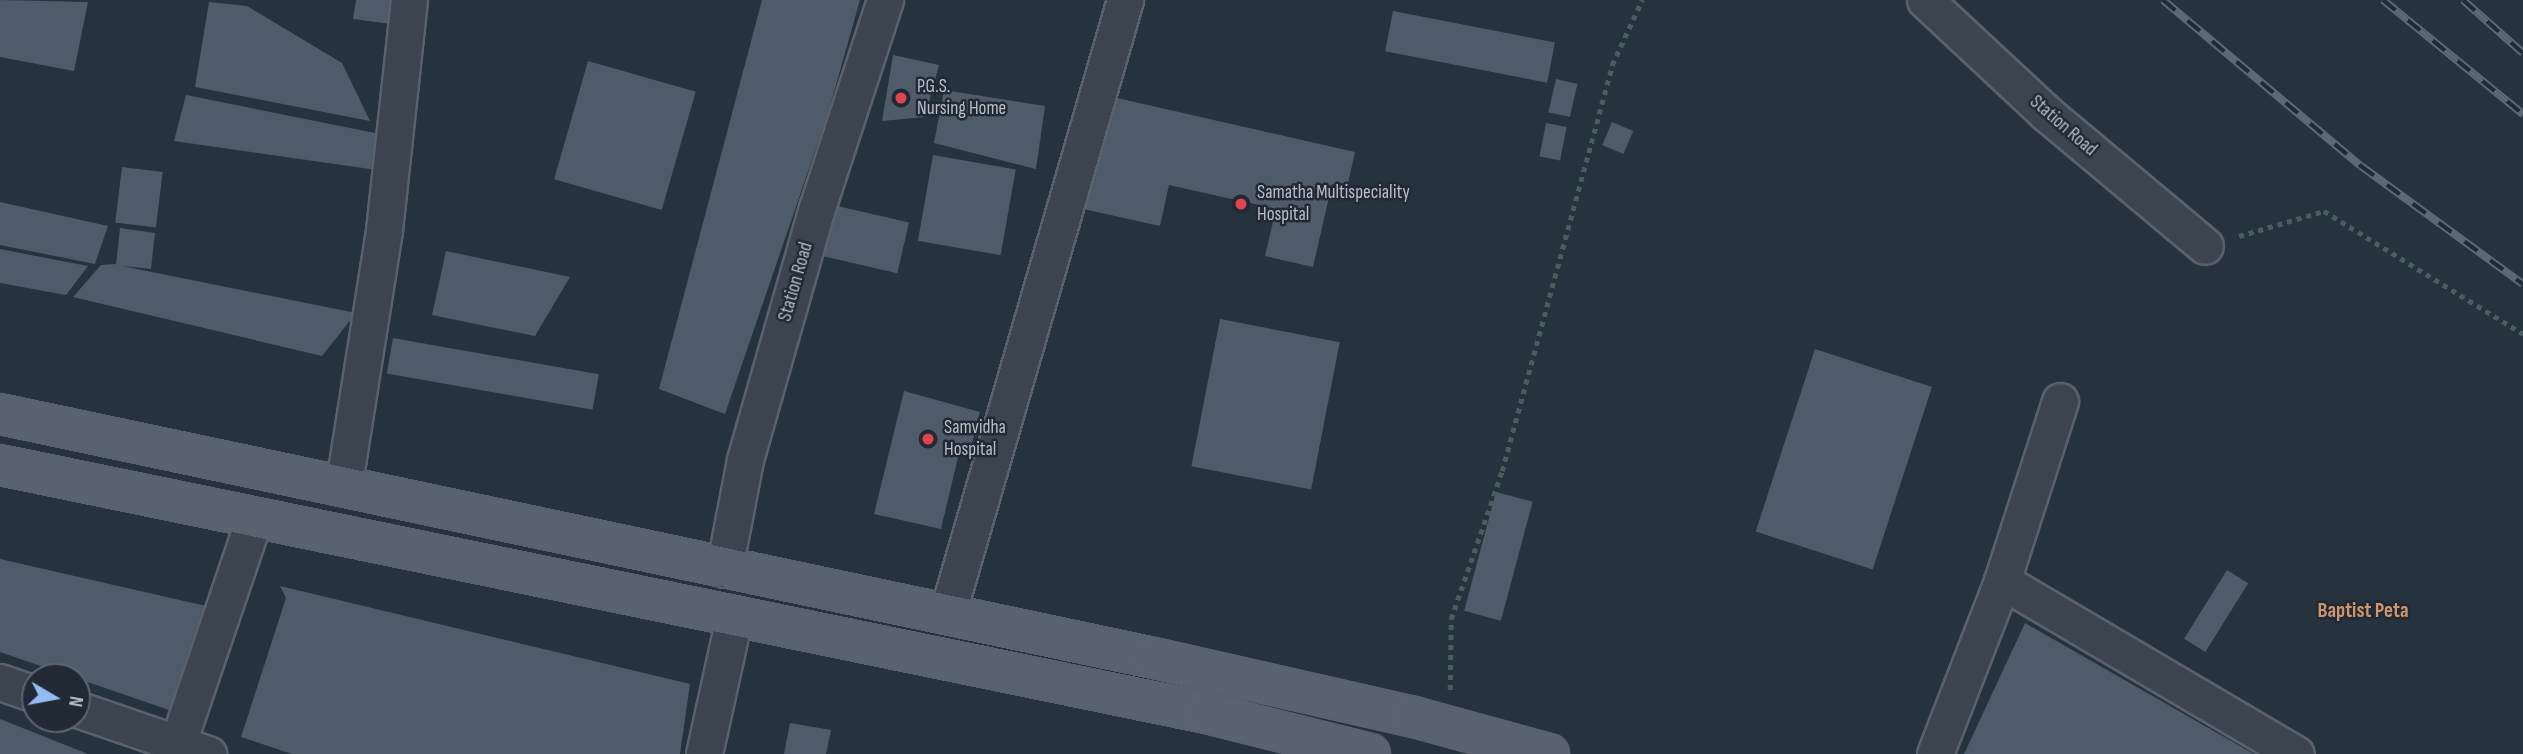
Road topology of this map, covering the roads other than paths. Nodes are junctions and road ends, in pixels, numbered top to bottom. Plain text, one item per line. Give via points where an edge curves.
1 (409, 0) edge
2 (885, 0) edge
3 (1125, 0) edge
4 (1925, 0) edge
5 (2205, 246) road end
6 (2060, 401) dead end
7 (0, 414) edge
8 (0, 465) edge
9 (344, 483) junction
10 (254, 519) junction
11 (724, 569) junction
12 (2003, 581) junction
13 (947, 615) junction
14 (734, 617) junction
15 (0, 682) edge
16 (21, 689) edge
17 (91, 714) edge
18 (187, 751) edge
19 (704, 754) edge
20 (1370, 754) edge
21 (1549, 754) edge
22 (1935, 754) edge
23 (2296, 754) edge

1 - 9 street via 384,230
2 - 11 street, Station Road via 757,420
3 - 13 street
4 - 5 street, Station Road via 2046,113
6 - 12 street
7 - 9 main road
8 - 10 main road
9 - 11 main road
10 - 14 main road
10 - 18 street
11 - 13 main road
12 - 22 street
12 - 23 street
13 - 21 main road via 1449,726
14 - 19 street
14 - 20 main road via 1206,713
15 - 16 street
17 - 18 street

